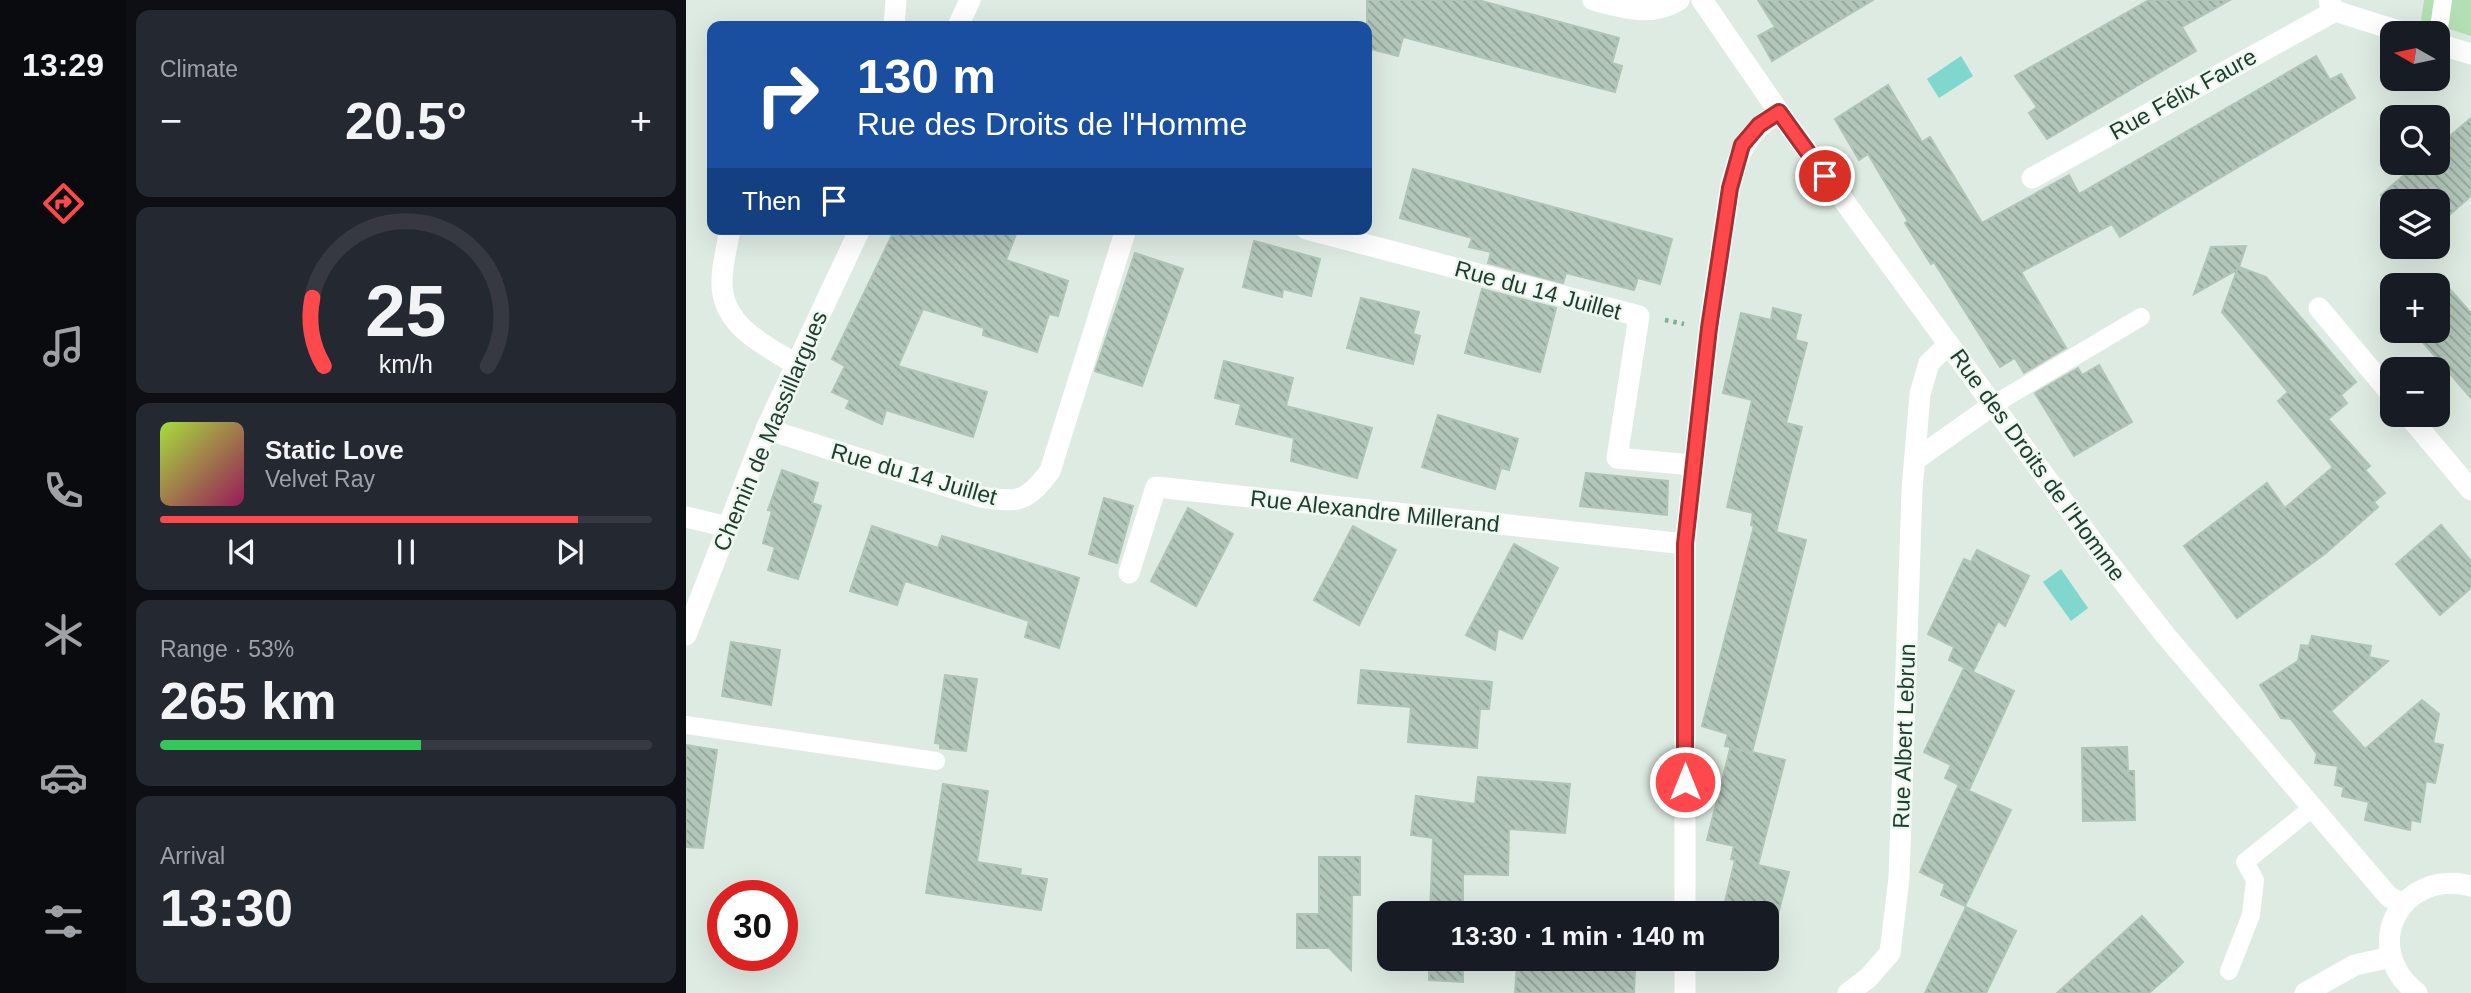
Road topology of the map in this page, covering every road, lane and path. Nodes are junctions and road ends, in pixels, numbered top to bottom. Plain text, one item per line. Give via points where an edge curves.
1 (896, 0) edge
2 (970, 0) edge
3 (1594, 0) edge
4 (1679, 0) edge
5 (1702, 0) edge
6 (2444, 0) edge
7 (2332, 6) edge
8 (894, 21) edge
9 (960, 21) edge
10 (2440, 21) edge
11 (2380, 24) edge
12 (2450, 48) edge
13 (2471, 54) edge
14 (1779, 112) junction
15 (2032, 177) dead end
16 (729, 235) edge
17 (857, 235) edge
18 (1124, 235) edge
19 (1329, 235) edge
20 (2319, 308) dead end
21 (1639, 316) junction
22 (2141, 317) dead end
23 (1709, 328) junction
24 (1949, 344) junction
25 (795, 364) junction
26 (2380, 381) edge
27 (1993, 405) junction
28 (2418, 427) edge
29 (766, 429) junction
30 (1915, 460) junction
31 (1692, 465) junction
32 (2471, 490) edge
33 (686, 517) edge
34 (728, 527) junction
35 (1685, 544) junction
36 (1129, 573) dead end
37 (686, 635) edge
38 (686, 725) edge
39 (936, 761) dead end
40 (2312, 808) junction
41 (2471, 886) edge
42 (1685, 901) edge
43 (2403, 904) junction
44 (2391, 957) junction
45 (1685, 971) edge
46 (2229, 971) dead end
47 (1685, 993) edge
48 (1848, 993) edge
49 (2305, 993) edge
50 (2417, 993) edge

1 - 8 street
2 - 9 street
3 - 4 street via 1651,10
5 - 14 street, Rue des Droits de l'Homme
6 - 10 lane
7 - 11 street
7 - 15 street, Rue Félix Faure
12 - 13 street
14 - 23 street via 1759,125 1742,145 1730,188
14 - 24 street, Rue des Droits de l'Homme
16 - 25 street via 722,293 732,318
17 - 25 street, Chemin de Massillargues
18 - 29 street, Rue du 14 Juillet via 1050,471 1034,494 1007,501 981,497
19 - 21 street, Rue du 14 Juillet
20 - 26 street
21 - 23 path
21 - 31 street, Rue du 14 Juillet via 1617,458
22 - 27 lane
23 - 31 street
24 - 27 street, Rue des Droits de l'Homme
24 - 30 street, Rue Albert Lebrun via 1929,363 1920,394
25 - 29 street, Chemin de Massillargues
27 - 30 street
27 - 40 street, Rue des Droits de l'Homme via 2166,636
28 - 32 street
29 - 34 street, Chemin de Massillargues
30 - 48 street, Rue Albert Lebrun via 1894,923 1890,953
31 - 35 street
33 - 34 street
34 - 37 street, Chemin de Massillargues
35 - 36 street, Rue Alexandre Millerand via 1156,487
35 - 42 street
38 - 39 lane
40 - 43 street, Rue des Droits de l'Homme via 2389,897
40 - 46 lane via 2245,862 2255,880 2251,915
41 - 43 street via 2427,887
43 - 44 street via 2393,920
44 - 49 street via 2355,965
44 - 50 street via 2397,972
45 - 47 street

